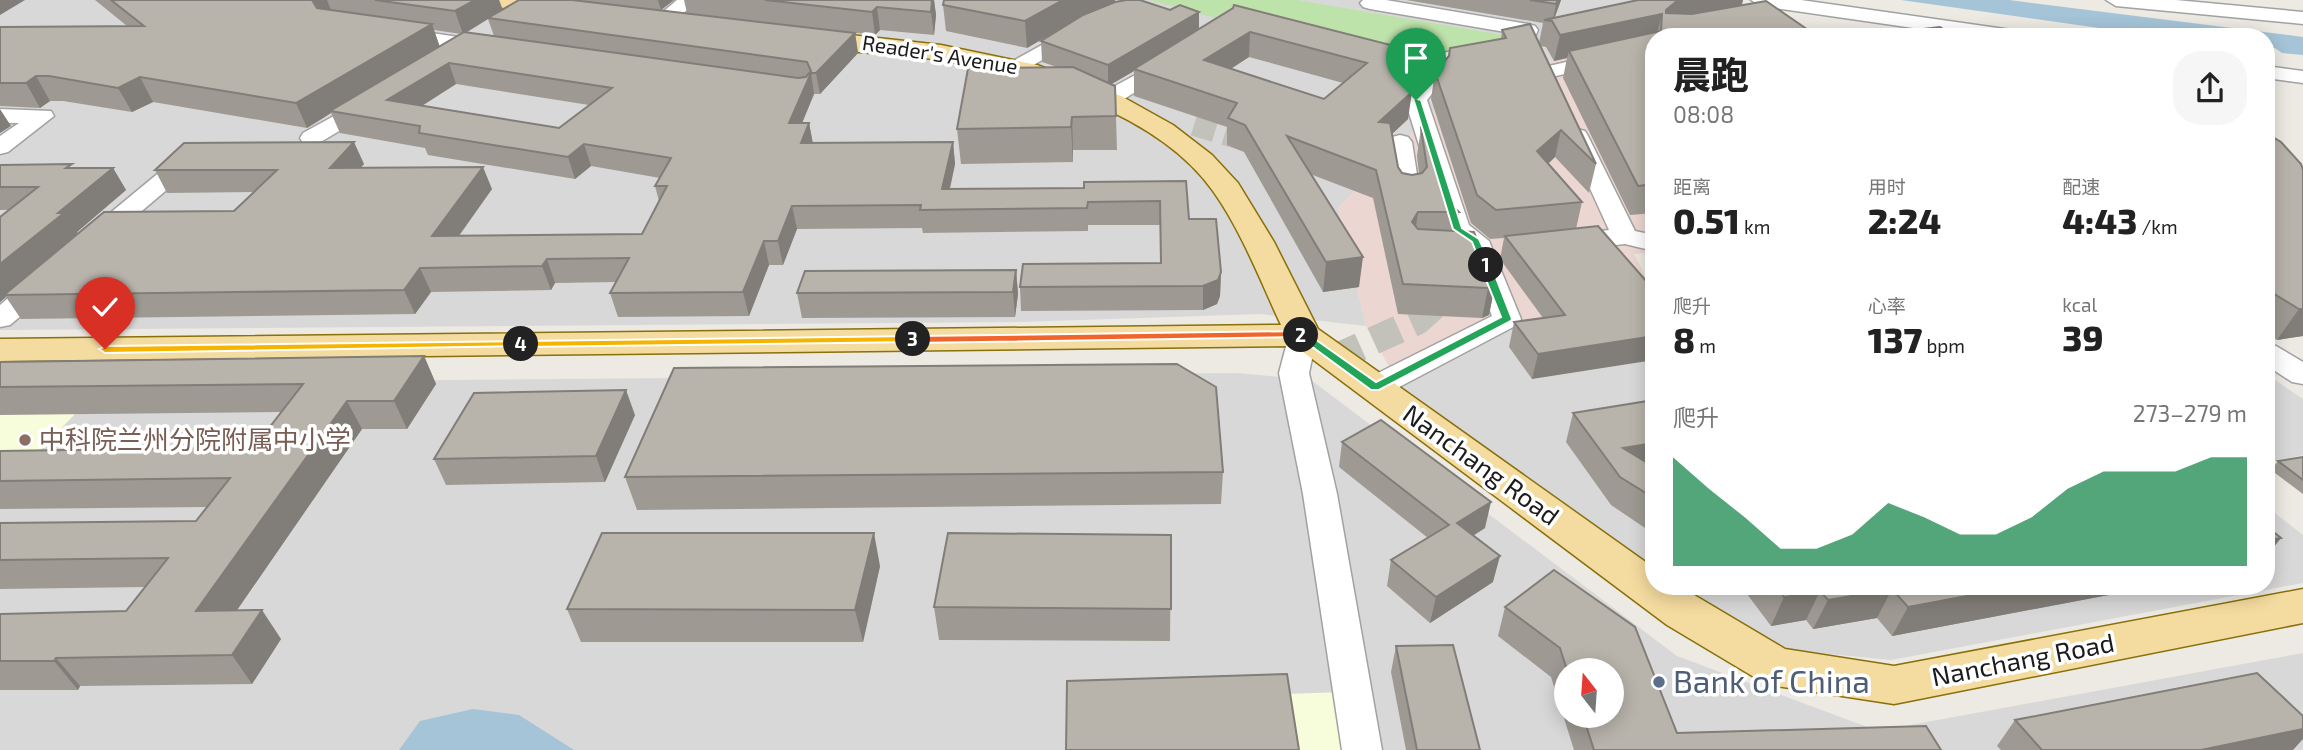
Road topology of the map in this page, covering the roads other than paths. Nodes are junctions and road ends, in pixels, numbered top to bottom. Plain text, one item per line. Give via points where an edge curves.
1 (496, 0) edge
2 (690, 0) edge
3 (2116, 0) edge
4 (1370, 3) dead end
5 (531, 5) junction
6 (1757, 6) edge
7 (593, 12) edge
8 (635, 17) edge
9 (2303, 18) edge
10 (662, 20) junction
11 (1092, 24) edge
12 (702, 25) edge
13 (1931, 28) edge
14 (374, 30) edge
15 (781, 35) edge
16 (466, 44) junction
17 (1645, 49) edge
18 (506, 50) edge
19 (1187, 52) edge
20 (443, 58) edge
21 (1018, 66) junction
22 (2275, 73) edge
23 (2303, 77) edge
24 (387, 92) edge
25 (1108, 99) junction
26 (0, 116) edge
27 (311, 138) dead end
28 (1400, 142) dead end
29 (0, 147) edge
30 (181, 166) edge
31 (1408, 194) edge
32 (1625, 236) junction
33 (1645, 241) edge
34 (1546, 244) edge
35 (1506, 248) edge
36 (1446, 251) edge
37 (1480, 251) junction
38 (0, 319) edge
39 (1303, 335) junction
40 (0, 350) edge
41 (1375, 387) junction
42 (1645, 585) edge
43 (1658, 595) edge
44 (2303, 606) edge
45 (1362, 750) edge

1 - 5 main road
2 - 10 street
3 - 9 street
4 - 37 street via 1528,30 1524,42 1435,61 1432,80 1416,100 1458,229 1476,241
5 - 7 main road
5 - 16 street
6 - 13 street via 1784,13
8 - 10 main road
10 - 12 main road
11 - 21 street
14 - 16 street
15 - 21 main road, Reader's Avenue via 935,50
16 - 18 street
16 - 20 street
17 - 32 street via 1542,62
19 - 25 street
21 - 25 main road, Reader's Avenue
22 - 23 street
24 - 27 street
25 - 39 main road, Reader's Avenue via 1190,148 1226,188
26 - 29 street via 43,116
28 - 31 street
30 - 38 street
32 - 33 street
32 - 34 street
35 - 37 street
36 - 37 street
37 - 41 street via 1507,319
39 - 40 main road
39 - 41 main road, Nanchang Road
39 - 45 street via 1294,373 1320,494
41 - 42 main road, Nanchang Road
43 - 44 main road, Nanchang Road via 1776,667 1894,685

